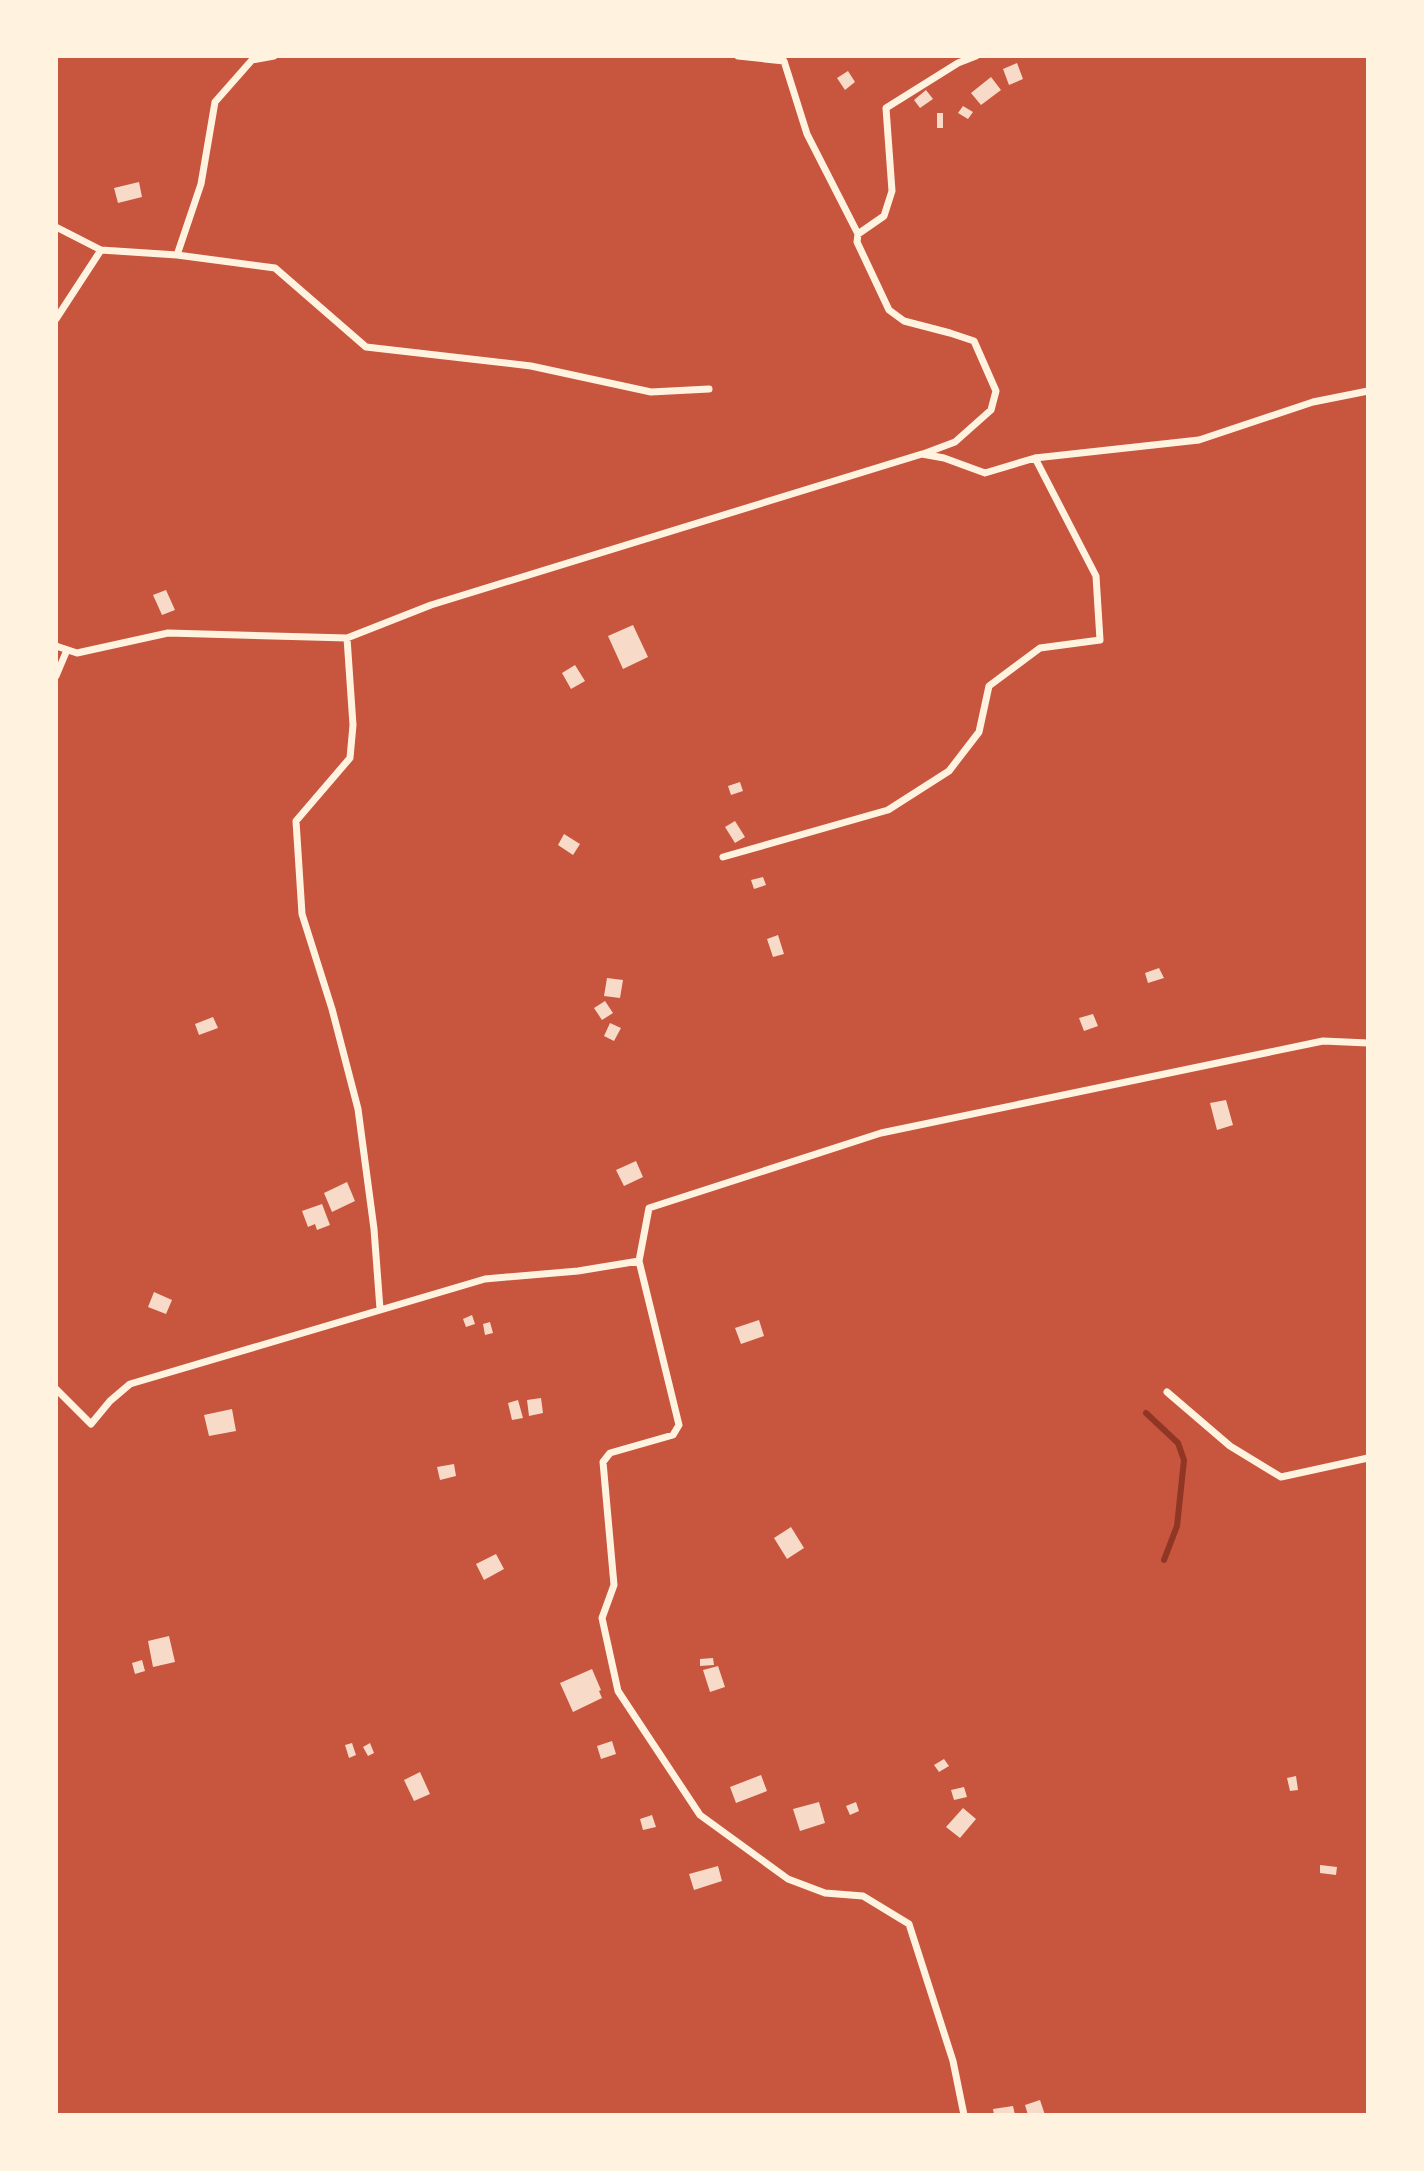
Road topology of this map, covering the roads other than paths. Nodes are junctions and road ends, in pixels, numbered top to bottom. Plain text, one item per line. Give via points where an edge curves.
1 (274, 56) edge
2 (738, 56) edge
3 (976, 56) edge
4 (56, 227) edge
5 (858, 234) junction
6 (101, 250) junction
7 (177, 255) junction
8 (56, 319) edge
9 (709, 389) dead end
10 (1368, 391) edge
11 (922, 454) junction
12 (1035, 458) junction
13 (347, 638) junction
14 (56, 646) edge
15 (67, 650) junction
16 (56, 676) edge
17 (723, 857) dead end
18 (1368, 1043) edge
19 (639, 1261) junction
20 (380, 1309) junction
21 (56, 1389) edge
22 (1167, 1392) dead end
23 (1368, 1458) edge
24 (964, 2115) edge

1 - 7 street via 252,60 215,102 201,184
2 - 5 street via 784,61 807,134
3 - 5 street via 886,108 892,191 884,216
4 - 6 street
5 - 11 street via 856,242 889,310 904,321 974,341 996,391 991,410 955,442
6 - 7 street
6 - 8 street
7 - 9 street via 275,268 366,347 531,366 651,393
10 - 12 street via 1313,402 1199,440
11 - 12 street via 985,473
11 - 13 street via 431,605
12 - 17 street via 1096,576 1100,640 1040,648 989,686 979,732 949,771 888,810
13 - 15 street via 168,633 77,653
13 - 20 street via 353,725 350,758 296,821 302,914 358,1109
14 - 15 street
15 - 16 street
18 - 19 street via 1323,1041 881,1133 649,1208
19 - 20 street via 485,1279
19 - 24 street via 679,1425 673,1435 610,1453 603,1462 614,1585 602,1618 618,1691 700,1815 788,1879 825,1893 863,1896 909,1924 953,2061
20 - 21 street via 130,1384 91,1424
22 - 23 street via 1230,1446 1281,1477

